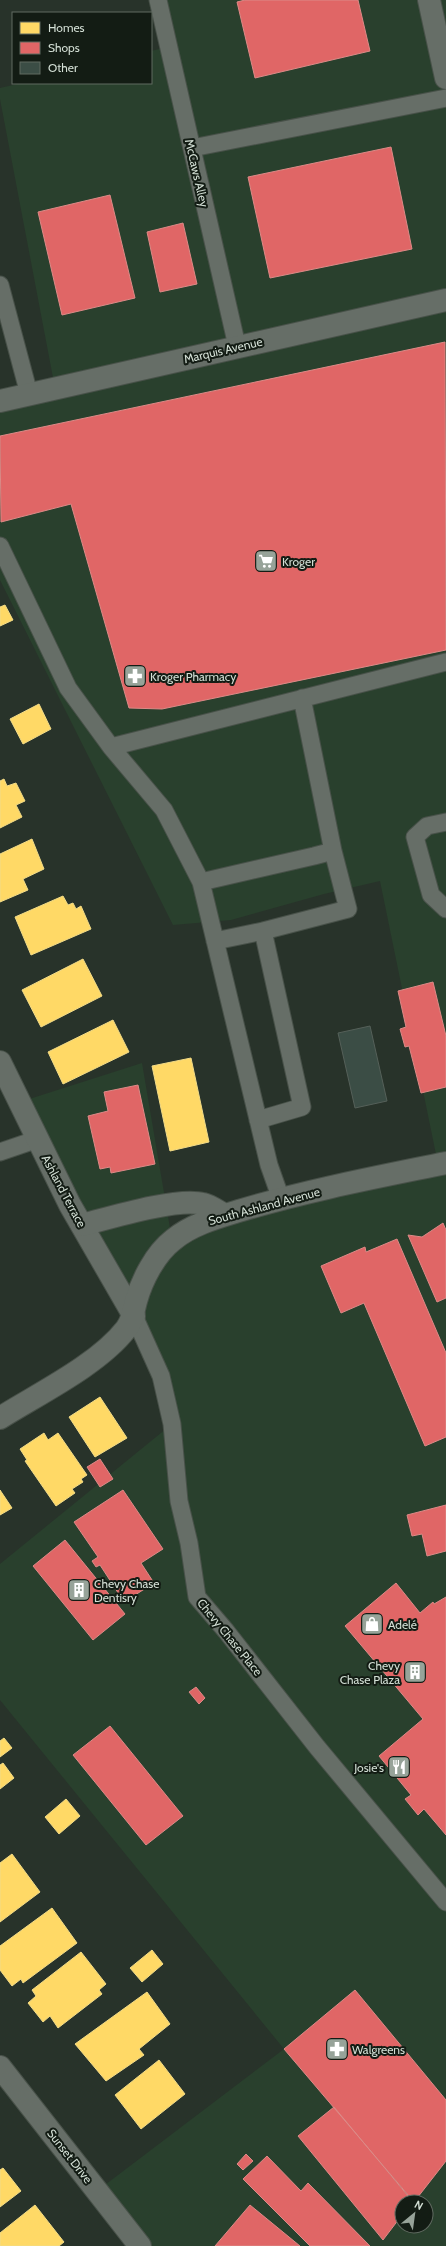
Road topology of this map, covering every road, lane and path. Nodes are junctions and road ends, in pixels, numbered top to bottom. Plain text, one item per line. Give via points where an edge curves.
1 (158, 0) edge
2 (429, 0) edge
3 (446, 78) edge
4 (446, 98) edge
5 (192, 148) junction
6 (0, 285) edge
7 (446, 300) edge
8 (237, 346) junction
9 (29, 394) junction
10 (0, 401) edge
11 (0, 546) edge
12 (446, 662) edge
13 (302, 698) junction
14 (111, 748) junction
15 (446, 822) edge
16 (333, 851) junction
17 (201, 882) junction
18 (446, 909) edge
19 (263, 931) junction
20 (215, 941) junction
21 (0, 1062) edge
22 (258, 1120) junction
23 (38, 1139) junction
24 (0, 1152) edge
25 (446, 1163) edge
26 (281, 1199) junction
27 (225, 1215) junction
28 (82, 1225) junction
29 (134, 1316) junction
30 (0, 1418) edge
31 (446, 1902) edge
32 (0, 2067) edge
33 (140, 2246) edge

1 - 5 lane, McCaws Alley
2 - 3 street
4 - 5 lane
5 - 8 lane, McCaws Alley
6 - 9 lane
7 - 8 street, Marquis Avenue
8 - 9 street, Marquis Avenue
9 - 10 street, Marquis Avenue
11 - 14 lane via 68,688
12 - 13 lane
13 - 14 lane
13 - 16 lane
14 - 17 lane via 164,810
15 - 18 lane via 427,826 415,837 431,895
16 - 17 lane
16 - 19 lane via 348,909
17 - 20 lane
19 - 20 lane
19 - 22 lane via 302,1107
20 - 22 lane
21 - 23 street, Ashland Terrace
22 - 26 lane via 269,1165
23 - 24 lane
23 - 28 street, Ashland Terrace
25 - 26 street, South Ashland Avenue
26 - 27 street, South Ashland Avenue
27 - 28 street via 204,1204 186,1202 124,1213
27 - 29 street, South Ashland Avenue via 185,1232 172,1240 162,1251 142,1285
28 - 29 street, Ashland Terrace
29 - 30 street, South Ashland Avenue via 115,1341 87,1364
29 - 31 lane, Chevy Chase Place via 161,1376 171,1417 179,1501 189,1543 197,1597
32 - 33 street, Sunset Drive

